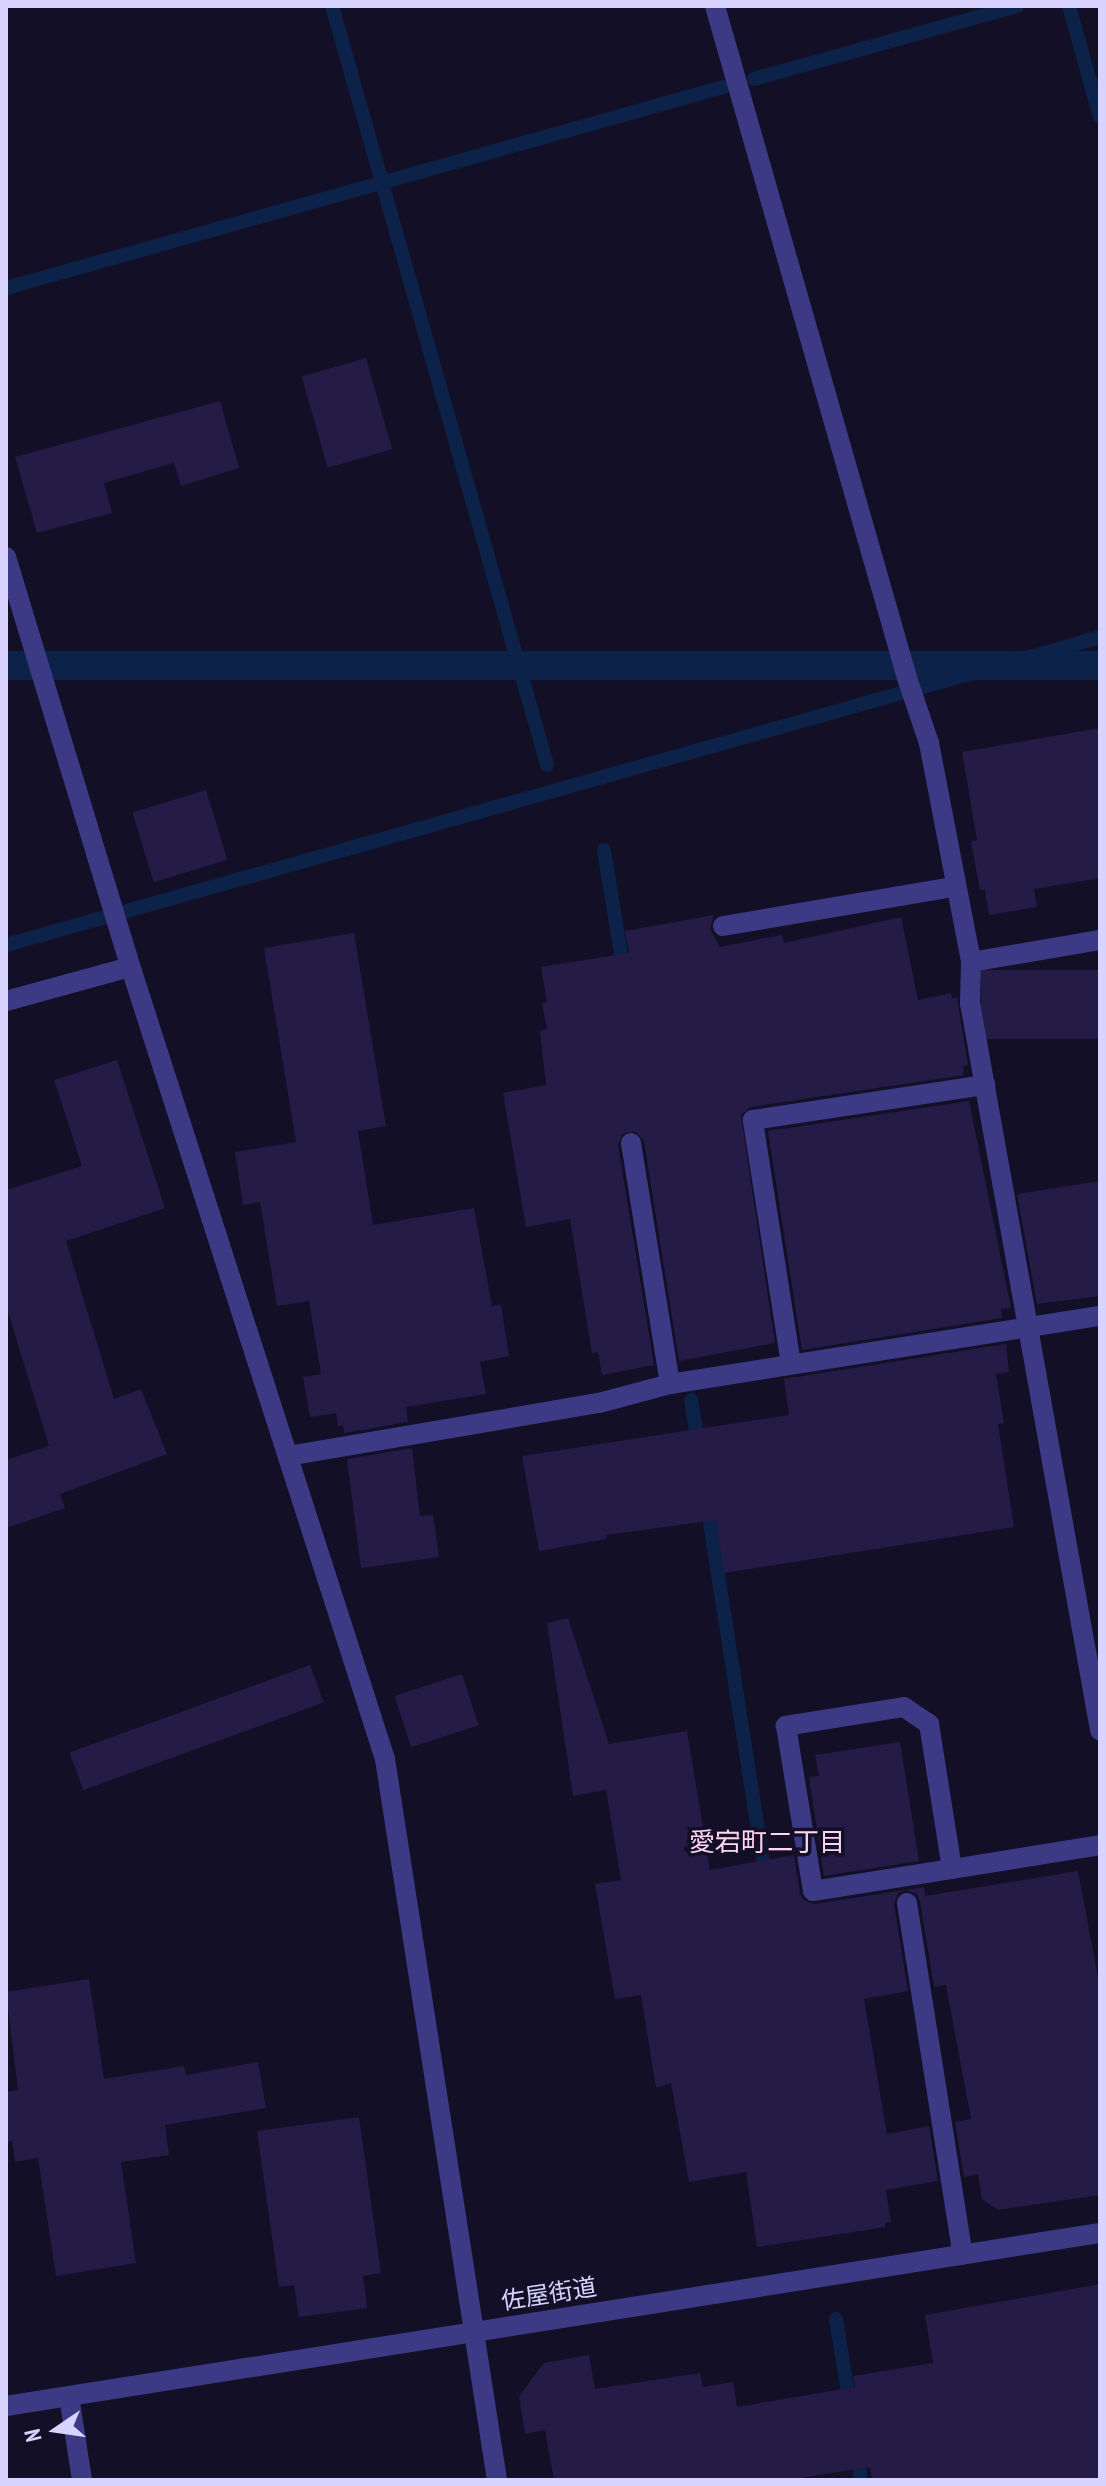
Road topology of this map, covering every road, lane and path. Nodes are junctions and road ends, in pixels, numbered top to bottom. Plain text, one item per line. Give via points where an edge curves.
1 (715, 6) edge
2 (6, 557) edge
3 (954, 887) junction
4 (723, 926) dead end
5 (1100, 940) edge
6 (971, 962) junction
7 (129, 963) junction
8 (6, 1001) edge
9 (985, 1085) junction
10 (631, 1143) dead end
11 (1100, 1316) edge
12 (1029, 1326) junction
13 (791, 1364) junction
14 (670, 1384) junction
15 (288, 1456) junction
16 (1100, 1730) edge
17 (1100, 1845) edge
18 (952, 1869) junction
19 (907, 1903) dead end
20 (1100, 2233) edge
21 (963, 2255) junction
22 (473, 2332) junction
23 (69, 2396) junction
24 (6, 2406) edge
25 (82, 2480) edge
26 (497, 2480) edge

1 - 3 street via 928,738
2 - 7 street
3 - 4 street
3 - 6 street
5 - 6 street
6 - 9 street via 970,1003
7 - 8 street
7 - 15 street
9 - 12 street
9 - 13 street via 753,1120
10 - 14 street
11 - 12 street
12 - 13 street
12 - 16 street
13 - 14 street
14 - 15 street via 599,1403
15 - 22 street via 385,1759
17 - 18 street
18 - 18 street via 813,1891 786,1726 904,1707 929,1724
19 - 21 street
20 - 21 street, 佐屋街道
21 - 22 street, 佐屋街道
22 - 23 street, 佐屋街道
22 - 26 street
23 - 24 street, 佐屋街道
23 - 25 street

